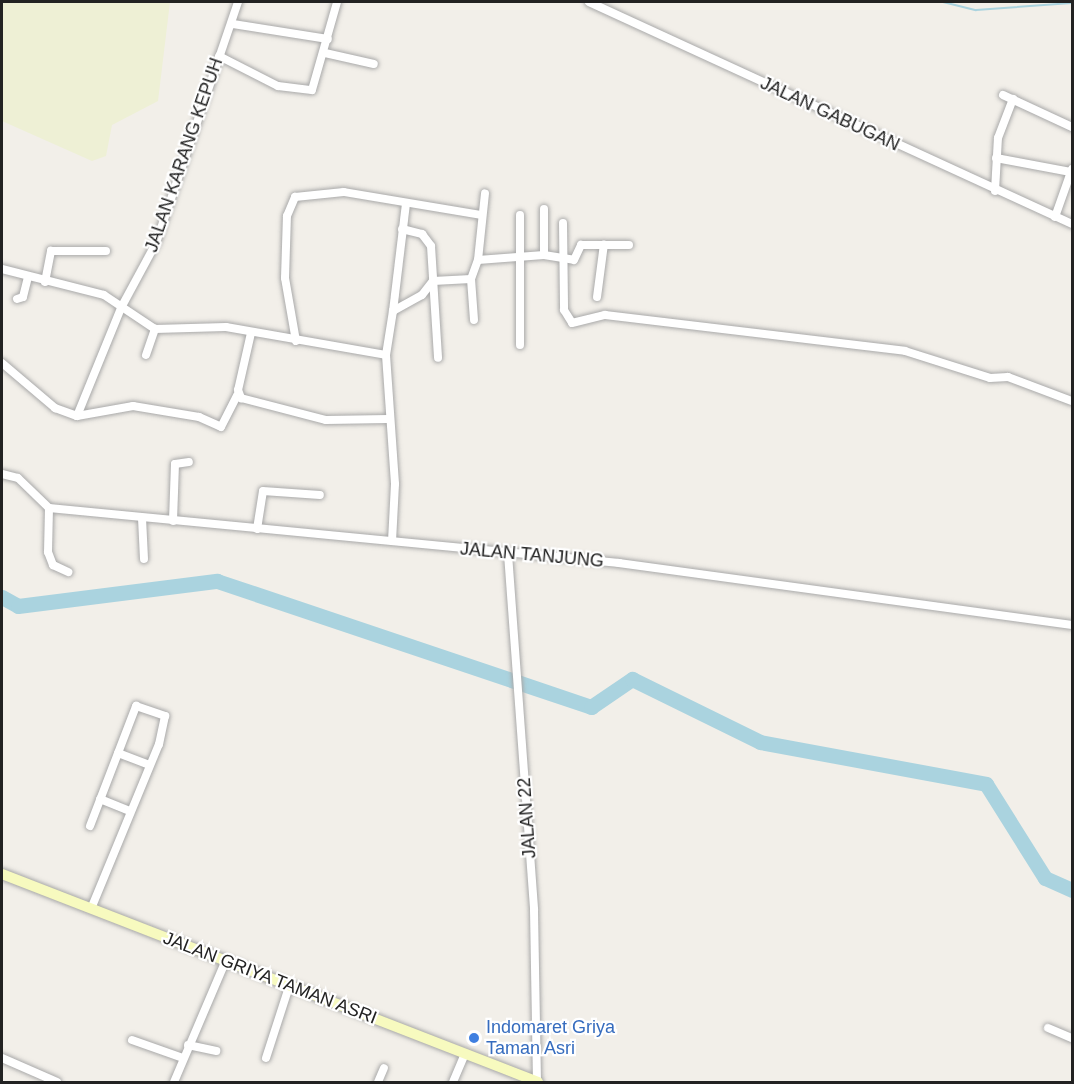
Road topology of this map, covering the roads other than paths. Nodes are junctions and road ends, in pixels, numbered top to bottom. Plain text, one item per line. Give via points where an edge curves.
1 (238, 2) edge
2 (336, 2) edge
3 (589, 2) edge
4 (233, 24) junction
5 (328, 39) junction
6 (325, 53) junction
7 (219, 56) junction
8 (374, 64) dead end
9 (1003, 95) dead end
10 (1012, 99) junction
11 (1072, 127) edge
12 (996, 158) junction
13 (1072, 171) edge
14 (995, 191) junction
15 (485, 193) dead end
16 (406, 204) junction
17 (544, 210) dead end
18 (481, 215) junction
19 (520, 215) dead end
20 (1055, 218) junction
21 (563, 223) dead end
22 (1072, 224) edge
23 (402, 229) junction
24 (603, 244) junction
25 (629, 245) dead end
26 (105, 251) dead end
27 (544, 255) junction
28 (519, 257) junction
29 (562, 258) junction
30 (478, 260) junction
31 (2, 269) edge
32 (28, 278) junction
33 (471, 279) junction
34 (433, 281) junction
35 (45, 282) junction
36 (597, 297) dead end
37 (16, 299) dead end
38 (122, 306) junction
39 (393, 311) junction
40 (474, 320) dead end
41 (155, 329) junction
42 (251, 333) junction
43 (296, 341) junction
44 (520, 345) dead end
45 (146, 355) dead end
46 (386, 355) junction
47 (438, 358) dead end
48 (2, 363) edge
49 (237, 395) junction
50 (1072, 401) edge
51 (77, 416) junction
52 (388, 419) junction
53 (189, 462) dead end
54 (2, 474) edge
55 (320, 495) dead end
56 (49, 508) junction
57 (142, 518) junction
58 (173, 521) junction
59 (257, 529) junction
60 (392, 541) junction
61 (508, 554) junction
62 (144, 559) dead end
63 (68, 572) dead end
64 (1072, 625) edge
65 (118, 753) junction
66 (149, 765) junction
67 (100, 799) junction
68 (130, 811) junction
69 (90, 826) dead end
70 (2, 873) edge
71 (91, 909) junction
72 (226, 960) junction
73 (289, 987) junction
74 (1048, 1028) dead end
75 (1072, 1038) edge
76 (132, 1040) dead end
77 (188, 1045) junction
78 (216, 1051) dead end
79 (465, 1054) junction
80 (2, 1058) edge
81 (183, 1058) junction
82 (266, 1058) dead end
83 (384, 1068) dead end
84 (537, 1082) edge
85 (57, 1083) edge
86 (174, 1083) edge
87 (378, 1083) edge
88 (453, 1083) edge

1 - 4 street, JALAN KARANG KEPUH
2 - 5 street
3 - 14 street, JALAN GABUGAN
4 - 5 street
4 - 7 street, JALAN KARANG KEPUH
5 - 6 street
6 - 7 street via 316,87 307,91 278,86
6 - 8 street
7 - 38 street, JALAN KARANG KEPUH via 156,243
9 - 10 street
10 - 11 street
10 - 12 street
12 - 13 street
12 - 14 street
13 - 20 street
14 - 20 street, JALAN GABUGAN
15 - 18 street
16 - 18 street
16 - 23 street
16 - 43 street via 344,192 295,197 287,216 285,278
17 - 27 street
18 - 30 street
19 - 28 street
20 - 22 street, JALAN GABUGAN
21 - 29 street
23 - 34 street via 422,234 431,246
23 - 39 street
24 - 25 street
24 - 29 street via 581,245 574,260
24 - 36 street
26 - 35 street via 51,251
27 - 28 street
27 - 29 street
28 - 30 street
28 - 44 street
29 - 50 street via 567,321 598,315 905,351 990,378 1008,377
30 - 33 street
31 - 32 street
32 - 35 street
32 - 37 street via 23,297
33 - 34 street
33 - 40 street
34 - 39 street via 422,296
34 - 47 street
35 - 38 street via 104,295
38 - 41 street
38 - 51 street, JALAN KARANG KEPUH
39 - 46 street
41 - 42 street via 214,326
41 - 45 street
42 - 43 street
42 - 49 street
43 - 46 street
46 - 52 street
48 - 51 street via 55,408
49 - 51 street via 221,427 189,415 133,406
49 - 52 street via 269,410 326,420
52 - 60 street via 395,484
53 - 58 street via 175,464
54 - 56 street via 18,478
55 - 59 street via 263,490
56 - 57 street, JALAN TANJUNG
56 - 63 street via 48,552 53,565
57 - 58 street, JALAN TANJUNG
57 - 62 street
58 - 59 street, JALAN TANJUNG
59 - 60 street, JALAN TANJUNG
60 - 61 street, JALAN TANJUNG
61 - 64 street, JALAN TANJUNG via 643,566
61 - 84 street, JALAN 22 via 534,910
65 - 66 street
65 - 66 street via 136,706 144,707 168,722
65 - 67 street
66 - 68 street
67 - 68 street
67 - 69 street
68 - 71 street
70 - 71 street, JALAN GRIYA TAMAN ASRI
71 - 72 street, JALAN GRIYA TAMAN ASRI
72 - 73 street, JALAN GRIYA TAMAN ASRI
72 - 77 street
73 - 79 street, JALAN GRIYA TAMAN ASRI
73 - 82 street
74 - 75 street
76 - 81 street
77 - 78 street
77 - 81 street
79 - 84 street, JALAN GRIYA TAMAN ASRI
79 - 88 street
80 - 85 street
81 - 86 street
83 - 87 street

